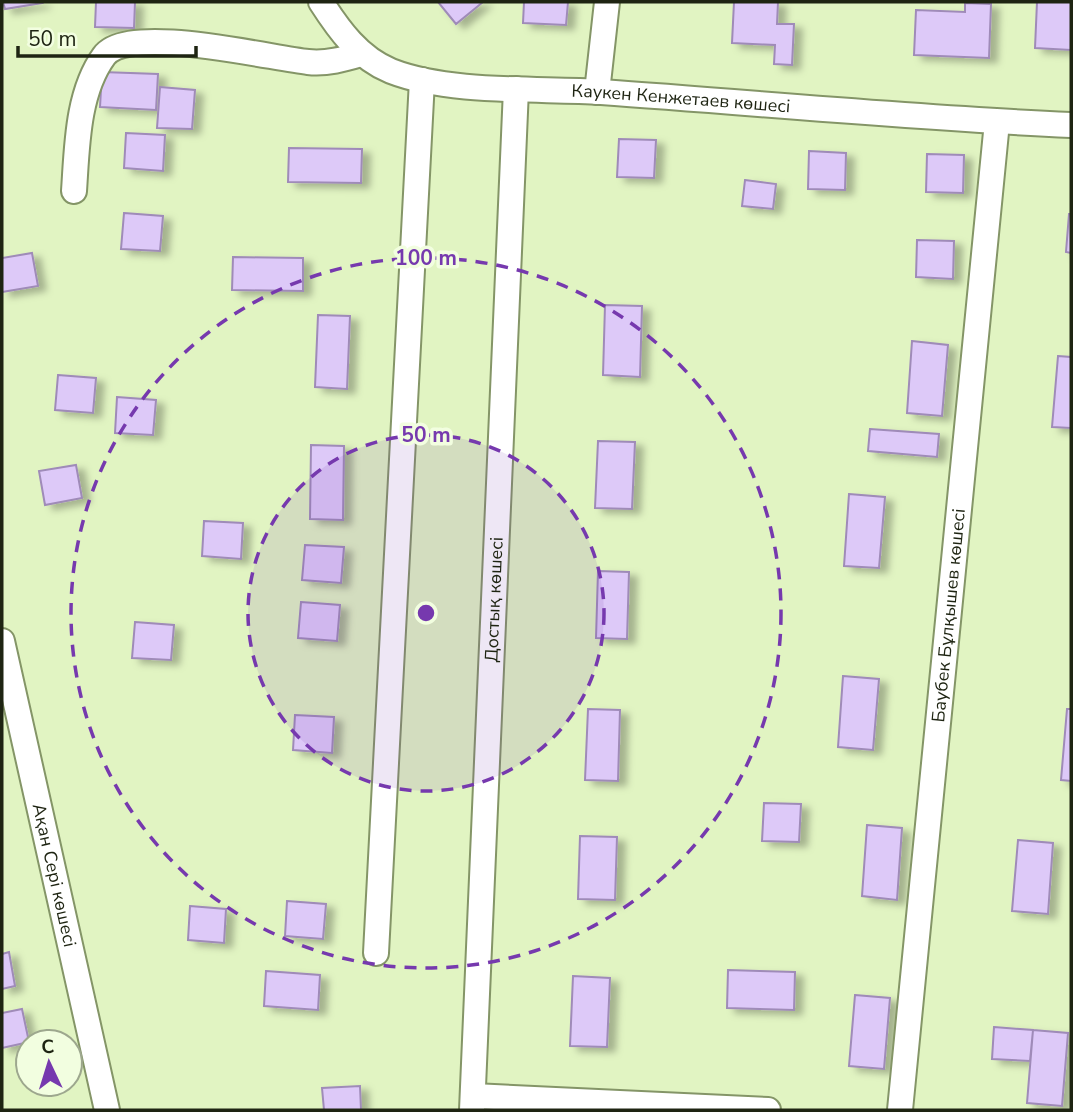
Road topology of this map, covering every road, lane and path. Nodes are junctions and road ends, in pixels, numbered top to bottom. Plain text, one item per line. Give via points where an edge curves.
1 (321, 2) edge
2 (607, 2) edge
3 (361, 54) junction
4 (422, 80) junction
5 (516, 89) junction
6 (597, 92) junction
7 (996, 122) junction
8 (1071, 125) edge
9 (74, 191) dead end
10 (2, 641) edge
11 (376, 953) dead end
12 (472, 1103) edge
13 (107, 1110) edge
14 (768, 1110) edge
15 (900, 1110) edge

1 - 3 street, Каукен Кенжетаев көшесі
2 - 6 street
3 - 4 street, Каукен Кенжетаев көшесі
3 - 9 street via 321,62 171,42 114,47 104,55 83,112
4 - 5 street, Каукен Кенжетаев көшесі
4 - 11 street
5 - 6 street, Каукен Кенжетаев көшесі
5 - 12 street, Достық көшесі
6 - 7 street, Каукен Кенжетаев көшесі
7 - 8 street, Каукен Кенжетаев көшесі
7 - 15 street, Баубек Бұлқышев көшесі
10 - 13 street, Ақан Сері көшесі
12 - 14 street

